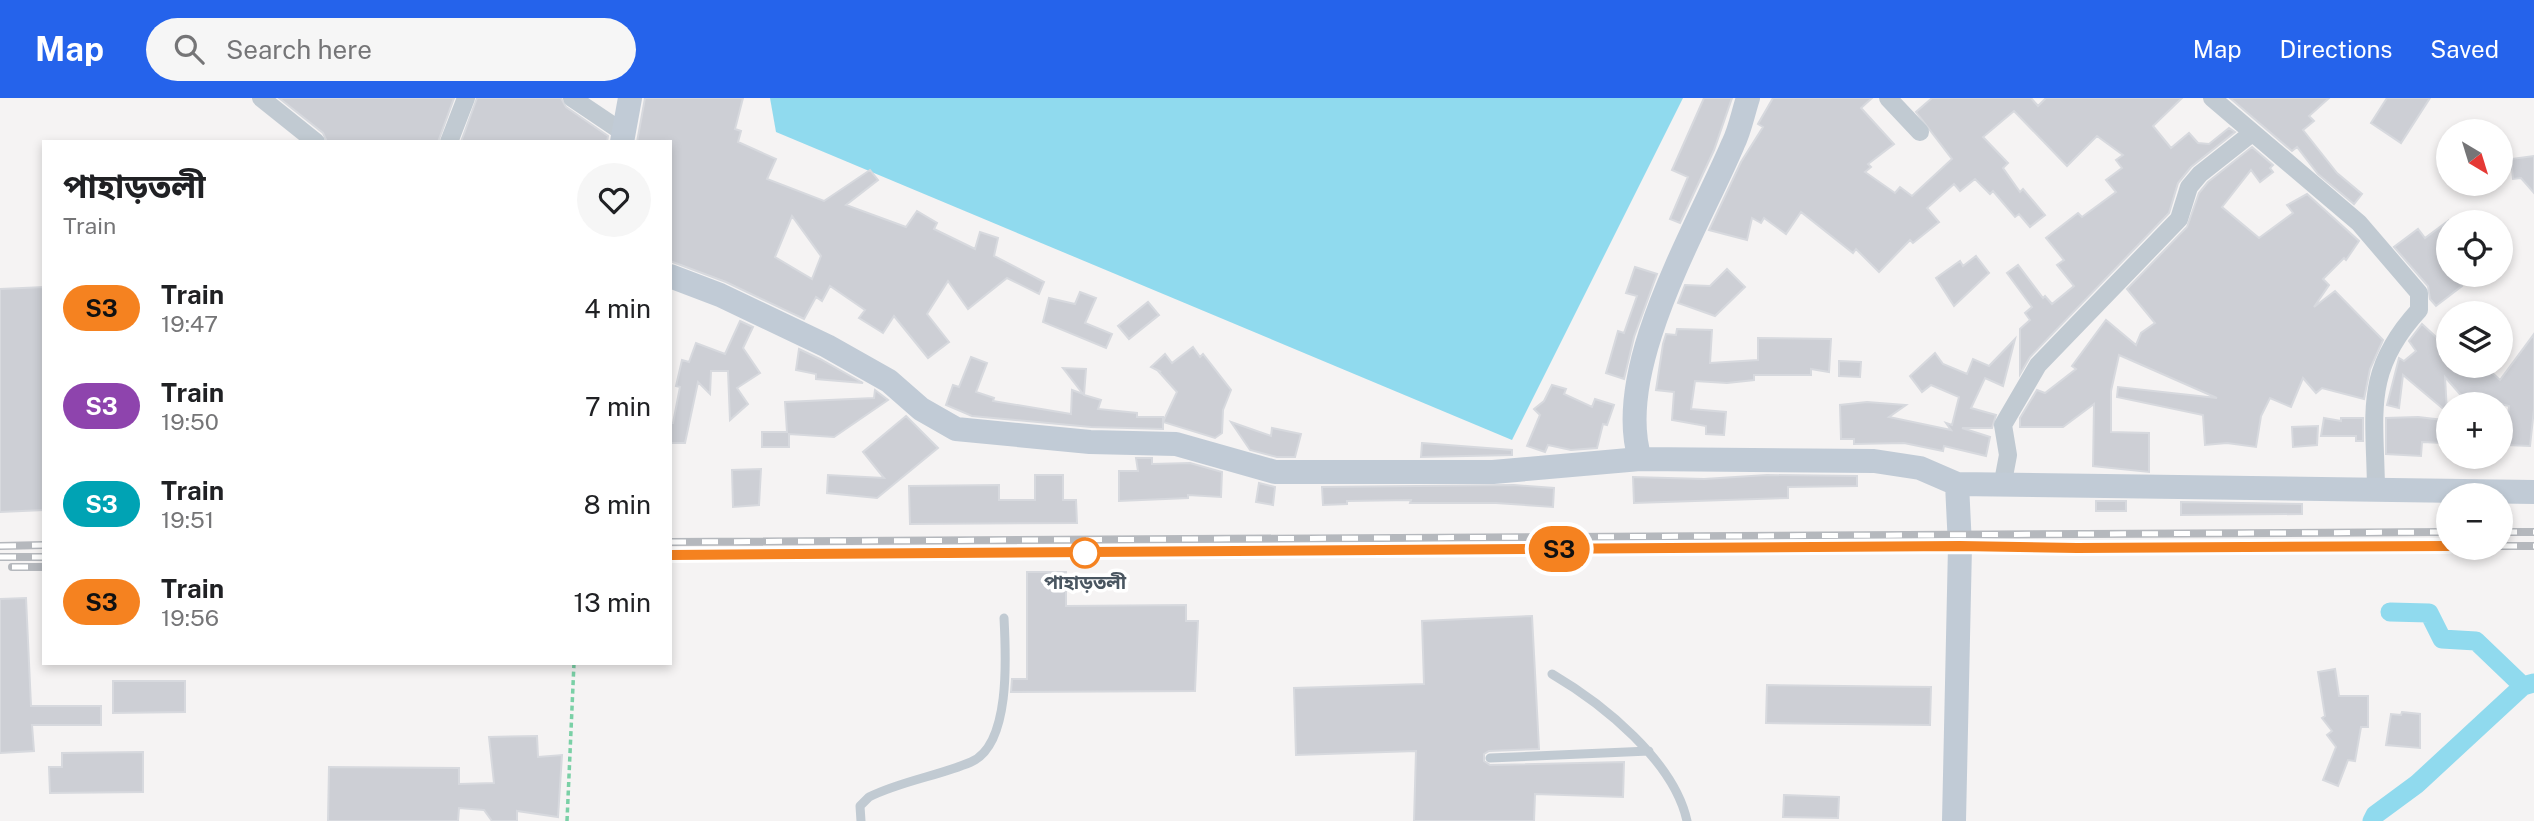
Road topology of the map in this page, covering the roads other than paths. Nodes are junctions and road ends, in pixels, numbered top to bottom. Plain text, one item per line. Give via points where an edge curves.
1 (261, 98) edge
2 (466, 98) edge
3 (630, 98) edge
4 (1748, 98) edge
5 (1888, 98) edge
6 (2211, 98) edge
7 (576, 99) edge
8 (1920, 132) dead end
9 (2252, 133) junction
10 (623, 137) edge
11 (314, 140) edge
12 (450, 140) edge
13 (672, 277) edge
14 (1640, 459) junction
15 (1957, 484) junction
16 (2002, 487) junction
17 (2376, 488) junction
18 (2534, 492) edge
19 (1004, 618) dead end
20 (1552, 674) dead end
21 (1649, 751) junction
22 (1490, 758) dead end
23 (861, 821) edge
24 (1687, 821) edge
25 (1954, 821) edge

1 - 11 street
2 - 12 street
3 - 10 street
4 - 14 street via 1735,142 1644,348 1634,443
5 - 8 street
6 - 9 street
7 - 10 street
9 - 16 street via 2200,174 2189,187 2179,219 2038,365 2003,425 2008,455
9 - 17 street via 2359,223 2418,293 2419,310 2398,332 2374,387
13 - 14 street via 827,346 956,429 1090,442 1175,444 1275,472 1493,472
14 - 15 street via 1874,460 1920,468
15 - 16 street
15 - 25 street via 1960,546
16 - 17 street
17 - 18 street
19 - 23 lane via 999,726 992,744 971,762 869,797 860,806
20 - 21 lane
21 - 22 lane
21 - 24 lane via 1684,808

